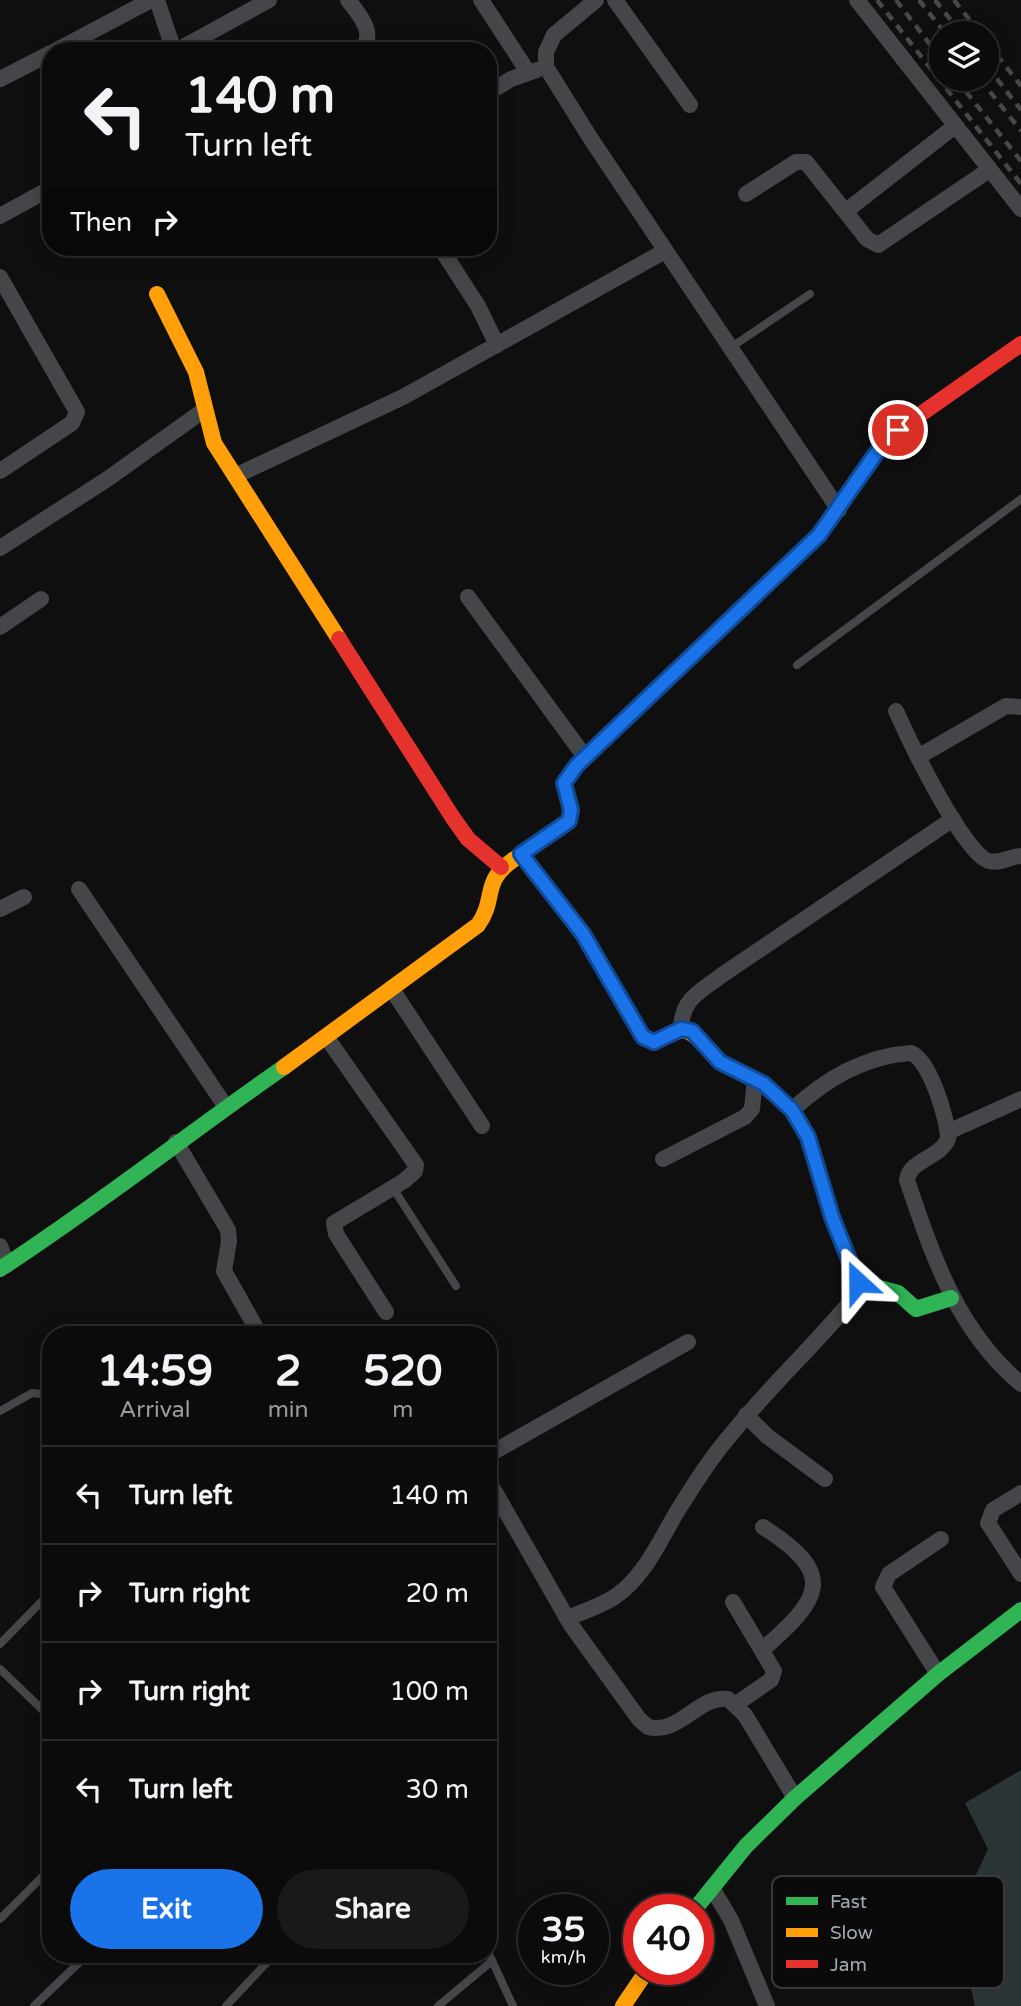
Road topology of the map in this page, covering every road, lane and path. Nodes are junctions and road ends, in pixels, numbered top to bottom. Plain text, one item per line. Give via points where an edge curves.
1 (151, 0) edge
2 (157, 0) edge
3 (269, 0) edge
4 (348, 0) edge
5 (481, 0) edge
6 (596, 0) edge
7 (615, 0) edge
8 (857, 0) edge
9 (72, 42) edge
10 (172, 42) edge
11 (192, 42) edge
12 (366, 42) edge
13 (42, 58) edge
14 (546, 67) junction
15 (528, 72) junction
16 (0, 79) edge
17 (497, 88) edge
18 (690, 105) dead end
19 (955, 125) junction
20 (989, 170) junction
21 (42, 193) edge
22 (746, 194) dead end
23 (1021, 209) edge
24 (846, 211) junction
25 (0, 216) edge
26 (665, 251) junction
27 (446, 256) edge
28 (0, 277) edge
29 (157, 294) dead end
30 (810, 294) dead end
31 (1021, 344) edge
32 (497, 345) junction
33 (730, 348) junction
34 (204, 410) junction
35 (0, 471) edge
36 (234, 476) junction
37 (1021, 499) edge
38 (839, 509) junction
39 (0, 548) edge
40 (468, 597) dead end
41 (41, 599) dead end
42 (0, 627) edge
43 (797, 665) dead end
44 (1021, 707) edge
45 (896, 711) dead end
46 (585, 757) junction
47 (918, 757) junction
48 (953, 819) junction
49 (521, 854) junction
50 (1021, 856) edge
51 (501, 867) junction
52 (79, 889) dead end
53 (24, 897) dead end
54 (0, 909) edge
55 (393, 991) junction
56 (681, 1029) junction
57 (327, 1038) junction
58 (755, 1079) junction
59 (1021, 1099) edge
60 (226, 1107) junction
61 (792, 1110) junction
62 (482, 1126) dead end
63 (948, 1132) junction
64 (176, 1142) junction
65 (663, 1159) dead end
66 (393, 1188) junction
67 (0, 1246) edge
68 (4, 1267) edge
69 (864, 1285) junction
70 (456, 1286) dead end
71 (951, 1298) junction
72 (386, 1311) dead end
73 (255, 1326) edge
74 (688, 1342) dead end
75 (1021, 1384) edge
76 (42, 1394) edge
77 (0, 1411) edge
78 (746, 1415) junction
79 (497, 1450) edge
80 (825, 1479) dead end
81 (1021, 1493) edge
82 (497, 1496) edge
83 (762, 1527) dead end
84 (941, 1539) dead end
85 (1021, 1574) edge
86 (42, 1601) edge
87 (733, 1602) dead end
88 (1021, 1611) edge
89 (567, 1618) junction
90 (0, 1644) edge
91 (763, 1649) junction
92 (0, 1669) edge
93 (938, 1674) junction
94 (736, 1704) junction
95 (42, 1709) edge
96 (795, 1798) junction
97 (42, 1877) edge
98 (712, 1888) junction
99 (707, 1894) edge
100 (0, 1919) edge
101 (79, 1963) edge
102 (266, 1963) edge
103 (483, 1963) edge
104 (493, 1963) edge
105 (637, 1985) edge
106 (34, 2006) edge
107 (226, 2006) edge
108 (438, 2006) edge
109 (513, 2006) edge
110 (623, 2006) edge
111 (767, 2006) edge

1 - 9 street
2 - 10 street
3 - 11 street
4 - 12 street via 368,30
5 - 15 street
6 - 14 street via 554,35 546,52
7 - 18 street
8 - 19 street
13 - 16 street
14 - 15 street
14 - 26 street
15 - 17 street
19 - 20 street
19 - 24 street
20 - 23 street
20 - 24 street via 883,244 873,243
21 - 25 street
22 - 24 street via 802,161
26 - 32 street
26 - 33 street
27 - 32 street
28 - 35 street via 77,412 72,423
29 - 34 street via 191,359
30 - 33 lane
31 - 38 street via 898,430 877,452
32 - 36 street via 403,397
33 - 38 street
34 - 36 street via 214,443
34 - 39 street
36 - 51 street via 453,818 468,839
37 - 43 lane
38 - 46 street via 798,556
40 - 46 street
41 - 42 street
44 - 47 street via 1006,706
45 - 47 street
46 - 49 street via 564,783 569,821
47 - 48 street
48 - 50 street via 987,861
48 - 56 street via 687,1002 681,1012
49 - 51 street
49 - 56 street via 583,934 639,1032 654,1042
51 - 55 street via 494,875 489,908 478,925
52 - 60 street
53 - 54 street
55 - 57 street
55 - 62 street
56 - 58 street via 692,1031 720,1062
57 - 60 street
57 - 66 street via 414,1160 415,1171
58 - 61 street
58 - 65 street via 752,1109 745,1117
59 - 63 street
60 - 64 street
61 - 63 street via 811,1092 853,1067 911,1053 925,1065
61 - 69 street via 808,1137 854,1276
63 - 71 street via 946,1144 913,1168 907,1180
64 - 68 street
64 - 73 street via 224,1222 229,1241 223,1271
66 - 70 lane
66 - 72 street via 334,1223 336,1234
67 - 68 street
69 - 71 street via 892,1290 916,1309
69 - 78 street via 824,1335
71 - 75 street via 989,1354
74 - 79 street
76 - 77 lane via 32,1393
78 - 80 street
78 - 89 street via 630,1584 616,1596
81 - 85 street via 992,1510 988,1522
82 - 89 street
83 - 91 street via 803,1557 814,1581 806,1606
84 - 93 street via 889,1574 883,1587
86 - 90 lane
87 - 91 street
88 - 93 street
89 - 94 street via 620,1696 648,1727 669,1727 719,1698
91 - 94 street via 774,1676
92 - 95 lane
93 - 96 street
94 - 96 street
96 - 98 street
97 - 100 lane
98 - 99 street
98 - 111 street via 731,1920
101 - 106 lane
102 - 107 lane
103 - 108 lane
104 - 109 lane
105 - 110 street

